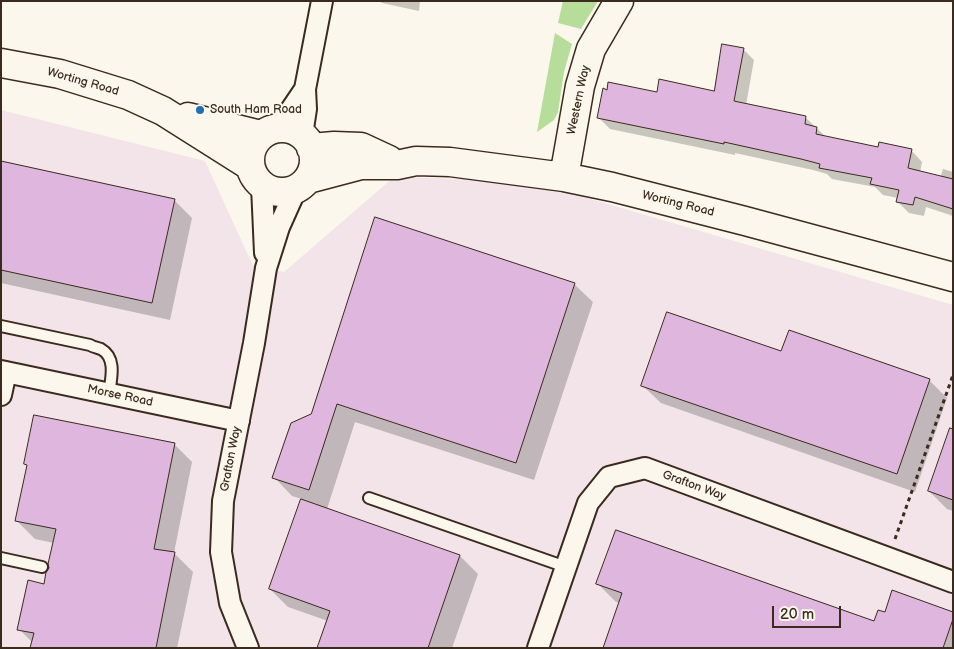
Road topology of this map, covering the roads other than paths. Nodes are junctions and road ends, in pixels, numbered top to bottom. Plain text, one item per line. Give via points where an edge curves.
1 (322, 1) edge
2 (619, 1) edge
3 (1, 63) edge
4 (163, 111) junction
5 (288, 137) junction
6 (397, 164) junction
7 (256, 176) junction
8 (564, 177) junction
9 (302, 184) junction
10 (266, 268) junction
11 (953, 277) edge
12 (1, 326) edge
13 (4, 372) edge
14 (109, 394) junction
15 (1, 395) edge
16 (238, 421) junction
17 (369, 498) dead end
18 (1, 558) edge
19 (42, 567) dead end
20 (566, 567) junction
21 (953, 582) edge
22 (248, 648) edge
23 (538, 648) edge

1 - 5 street via 305,89
2 - 8 street, Western Way via 592,49 580,86
3 - 4 street, Worting Road via 60,74 128,95
4 - 5 street, Worting Road
4 - 7 street, Worting Road
5 - 6 street, Worting Road via 334,146 361,147
5 - 7 street via 254,144 250,155
5 - 9 street via 314,163
6 - 8 street, Worting Road via 450,162
6 - 9 street, Worting Road via 361,165
7 - 9 street via 274,191 285,192
7 - 10 street, Grafton Way
8 - 11 street, Worting Road
9 - 10 street, Grafton Way via 279,227
10 - 16 street, Grafton Way
12 - 14 lane via 102,350 110,357
13 - 14 street, Morse Road
13 - 15 street
14 - 16 street, Morse Road
16 - 22 street, Grafton Way via 223,501 221,552 230,603
17 - 20 lane
18 - 19 lane
20 - 21 street, Grafton Way via 588,503 608,477 645,468
20 - 23 street, Grafton Way

